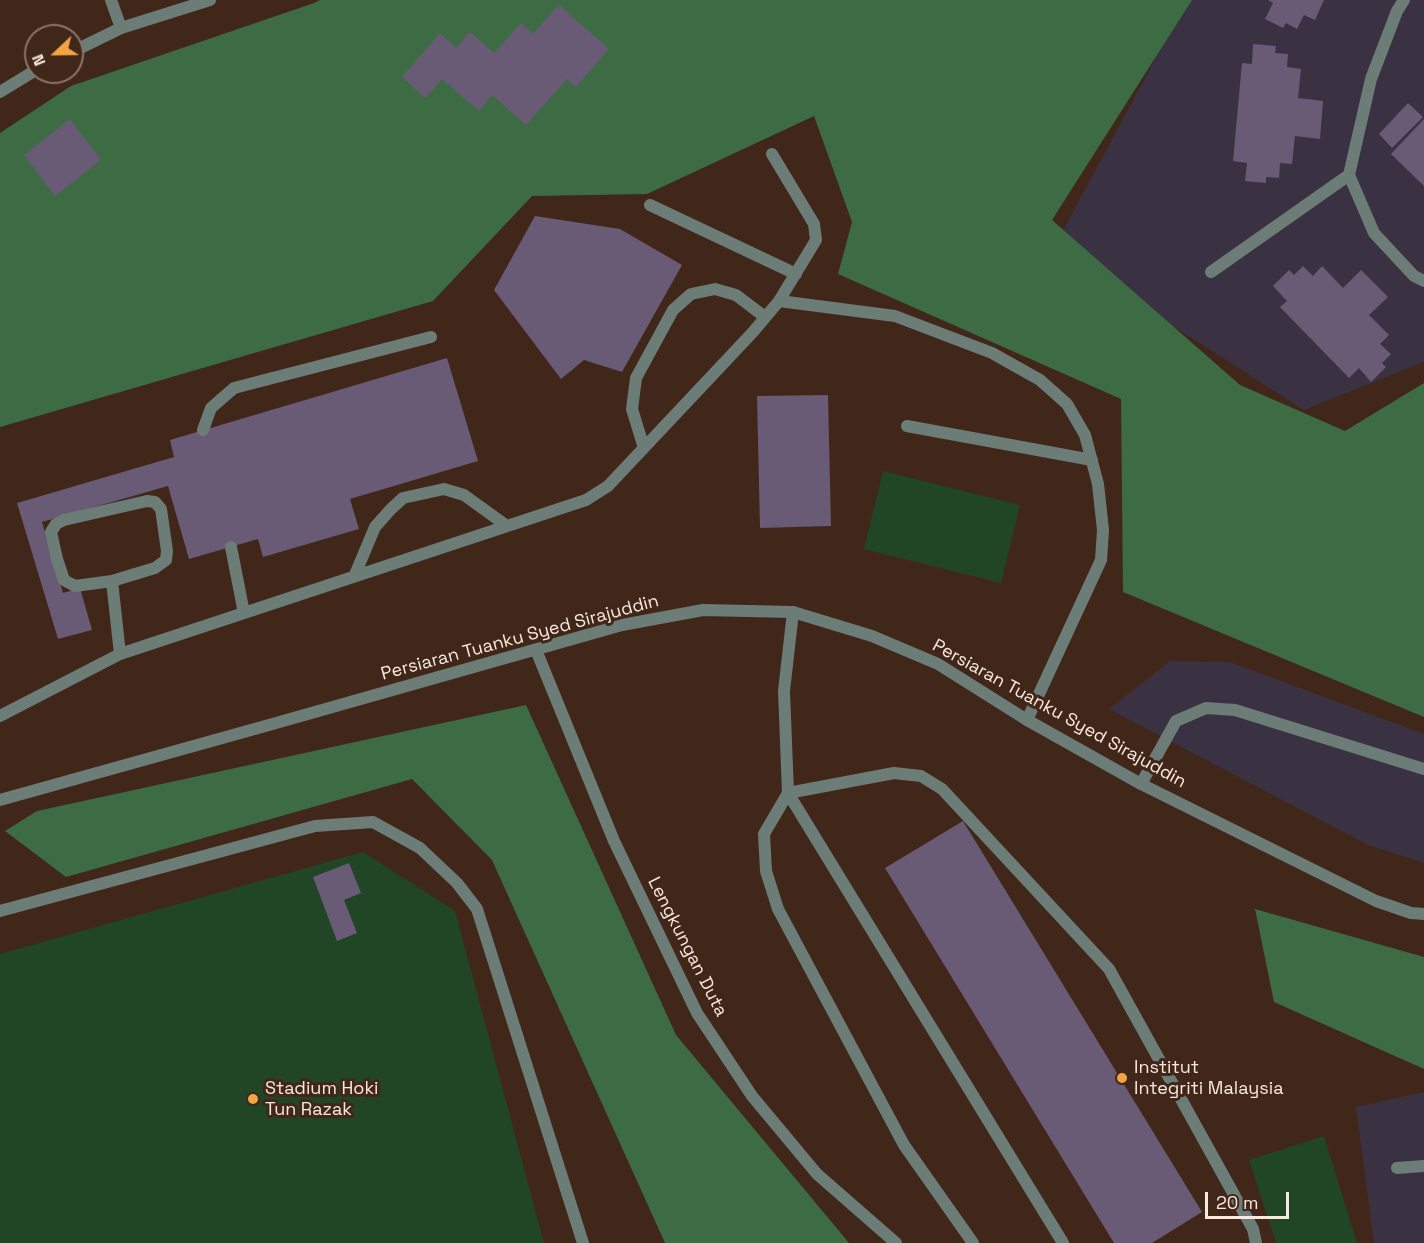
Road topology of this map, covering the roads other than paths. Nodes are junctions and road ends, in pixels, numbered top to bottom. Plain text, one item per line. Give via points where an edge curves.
1 (111, 0) edge
2 (210, 0) edge
3 (1404, 0) edge
4 (121, 28) junction
5 (84, 46) edge
6 (24, 77) edge
7 (0, 92) edge
8 (772, 154) dead end
9 (1349, 176) junction
10 (650, 205) dead end
11 (1211, 272) dead end
12 (796, 274) junction
13 (1424, 281) edge
14 (780, 301) junction
15 (765, 317) junction
16 (430, 337) dead end
17 (907, 426) dead end
18 (203, 430) dead end
19 (644, 448) junction
20 (1092, 460) junction
21 (507, 526) junction
22 (231, 547) dead end
23 (354, 577) junction
24 (112, 581) junction
25 (794, 612) junction
26 (244, 614) junction
27 (536, 650) junction
28 (120, 654) junction
29 (0, 716) edge
30 (1027, 720) junction
31 (1424, 769) edge
32 (1142, 784) junction
33 (788, 793) junction
34 (0, 800) edge
35 (0, 911) edge
36 (1424, 914) edge
37 (1424, 1166) edge
38 (1397, 1168) dead end
39 (584, 1243) edge
40 (896, 1243) edge
41 (973, 1243) edge
42 (1064, 1243) edge
43 (1256, 1243) edge

1 - 4 street
2 - 4 street
3 - 9 street via 1371,79
4 - 5 street
6 - 7 street
8 - 12 street via 814,224 816,240
9 - 11 street
9 - 13 street via 1374,233 1414,276
10 - 12 street
12 - 14 street
14 - 15 street
14 - 20 street via 895,316 992,353 1040,380 1067,404 1085,435
15 - 19 street
15 - 19 street via 736,295 715,289 691,294 673,310 636,378 632,409
16 - 18 street via 234,388 211,408
17 - 20 street
19 - 21 street via 608,486 586,500
20 - 30 street via 1103,530 1101,560
21 - 23 street
21 - 23 street via 464,495 444,489 403,498 375,527
22 - 26 street
23 - 26 street
24 - 24 street via 75,586 64,580 51,532 64,520 154,502 161,509 166,560 154,568
24 - 28 street
25 - 27 street, Persiaran Tuanku Syed Sirajuddin via 703,610 622,625
25 - 30 street, Persiaran Tuanku Syed Sirajuddin via 872,636 938,663
25 - 33 street via 784,691
26 - 28 street
27 - 34 street, Persiaran Tuanku Syed Sirajuddin
27 - 40 street, Lengkungan Duta via 614,841 697,1013 752,1096 817,1174
28 - 29 street
30 - 32 street, Persiaran Tuanku Syed Sirajuddin
31 - 32 street via 1235,710 1206,708 1176,721
32 - 36 street, Persiaran Tuanku Syed Sirajuddin via 1376,901
33 - 41 street via 764,834 766,871 778,909 904,1145
33 - 42 street
33 - 43 street via 894,772 921,776 942,789 1109,969 1253,1230
35 - 39 street via 315,826 373,822 420,848 457,883 477,909
37 - 38 street

